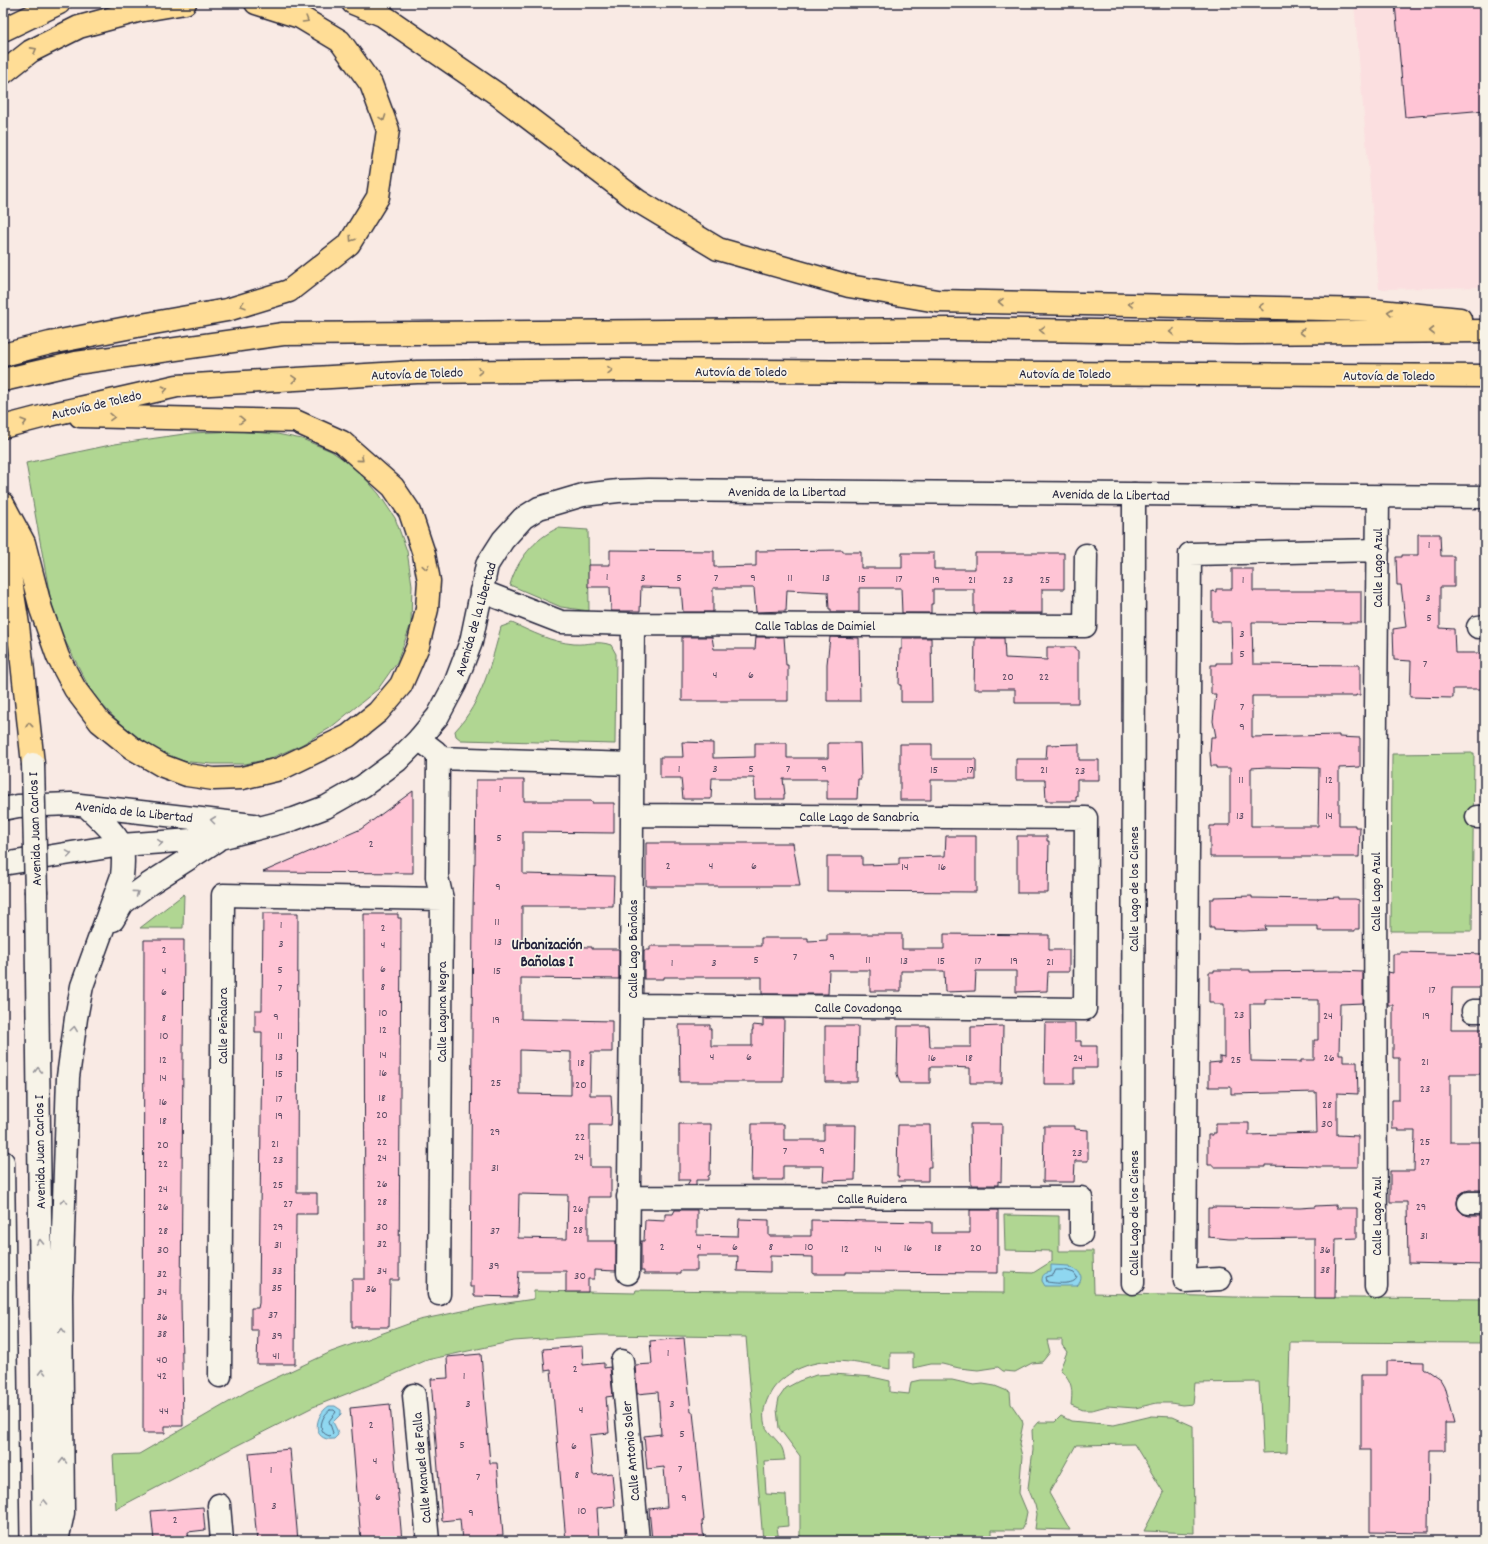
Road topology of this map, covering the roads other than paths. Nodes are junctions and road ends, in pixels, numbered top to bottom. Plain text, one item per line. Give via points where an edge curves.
1 (59, 3) edge
2 (185, 3) edge
3 (256, 3) edge
4 (353, 3) edge
5 (3, 30) edge
6 (3, 73) edge
7 (1485, 321) edge
8 (1485, 331) edge
9 (3, 355) edge
10 (1485, 376) edge
11 (3, 380) edge
12 (45, 416) junction
13 (3, 427) edge
14 (1134, 494) junction
15 (1378, 497) junction
16 (1485, 498) edge
17 (3, 504) edge
18 (3, 530) edge
19 (1378, 550) junction
20 (1086, 555) dead end
21 (481, 591) junction
22 (633, 624) junction
23 (419, 739) junction
24 (438, 758) junction
25 (33, 764) joint
26 (632, 764) junction
27 (86, 806) junction
28 (3, 809) edge
29 (632, 815) junction
30 (266, 826) junction
31 (220, 838) junction
32 (121, 846) junction
33 (3, 864) edge
34 (442, 899) junction
35 (91, 960) junction
36 (631, 1005) junction
37 (1085, 1008) joint
38 (3, 1162) edge
39 (628, 1197) junction
40 (1081, 1234) dead end
41 (628, 1273) dead end
42 (1220, 1279) dead end
43 (1133, 1283) dead end
44 (1376, 1287) dead end
45 (439, 1294) dead end
46 (622, 1361) dead end
47 (220, 1376) dead end
48 (414, 1395) dead end
49 (219, 1505) dead end
50 (8, 1541) edge
51 (44, 1541) edge
52 (57, 1541) edge
53 (222, 1541) edge
54 (428, 1541) edge
55 (638, 1541) edge

1 - 5 highway
6 -> 2 highway via 31,51 79,27 138,11
3 -> 9 highway via 300,16 340,41 371,84 388,130 378,197 349,244 289,291 227,310 88,335
7 -> 4 highway via 1370,310 937,301 841,284 718,249 638,201 497,94 382,15
8 -> 11 highway via 1238,333 951,329 283,334 76,363
12 -> 10 highway, Autovía de Toledo via 177,386 417,372 625,370
13 -> 12 highway, Autovía de Toledo
12 -> 17 highway via 295,421 342,442 393,487 410,512 424,554 429,581 427,609 418,646 402,685 378,712 348,736 280,769 242,778 214,779 187,775 162,766 132,748 100,722 75,689 58,657 41,609 24,543
14 - 15 street, Avenida de la Libertad
14 - 21 street, Avenida de la Libertad via 649,490 583,495 539,508 523,518 503,540 487,566
14 - 43 street, Calle Lago de los Cisnes
15 - 16 street, Avenida de la Libertad
15 - 19 street, Calle Lago Azul
25 -> 18 highway via 18,625
19 - 42 street via 1190,554 1185,1281
19 - 44 street, Calle Lago Azul via 1375,818
20 - 22 street, Calle Tablas de Daimiel via 1084,626
21 - 22 street, Calle Tablas de Daimiel via 561,622
21 - 23 street, Avenida de la Libertad via 470,642 455,684 438,716
22 - 26 street, Calle Lago Bañolas
23 - 24 street via 436,752
23 - 30 street, Avenida de la Libertad via 396,761 339,800 294,819
24 - 26 street
24 - 34 street, Calle Laguna Negra via 437,877
51 -> 25 street, Avenida Juan Carlos I, bridge
26 - 29 street, Calle Lago Bañolas
27 - 28 street, Avenida de la Libertad via 71,804
30 -> 27 street, Avenida de la Libertad
27 - 32 street via 108,826
29 - 36 street, Calle Lago Bañolas
29 - 37 street, Calle Lago de Sanabria via 1086,818
30 - 31 street, Avenida de la Libertad
32 -> 31 street, Avenida de la Libertad
35 -> 31 street, Avenida de la Libertad via 123,903
33 -> 32 street, Avenida de la Libertad
32 - 35 street via 122,876
34 - 45 street, Calle Laguna Negra
34 - 47 street, Calle Peñalara via 223,896
52 -> 35 street via 63,1514 61,1295 68,1077 82,986
36 - 37 street, Calle Covadonga
36 - 39 street, Calle Lago Bañolas
38 - 50 street
39 - 40 street, Calle Ruidera via 1081,1198
39 - 41 street, Calle Lago Bañolas
46 - 55 street, Calle Antonio Soler
48 - 54 street, Calle Manuel de Falla
49 - 53 street

